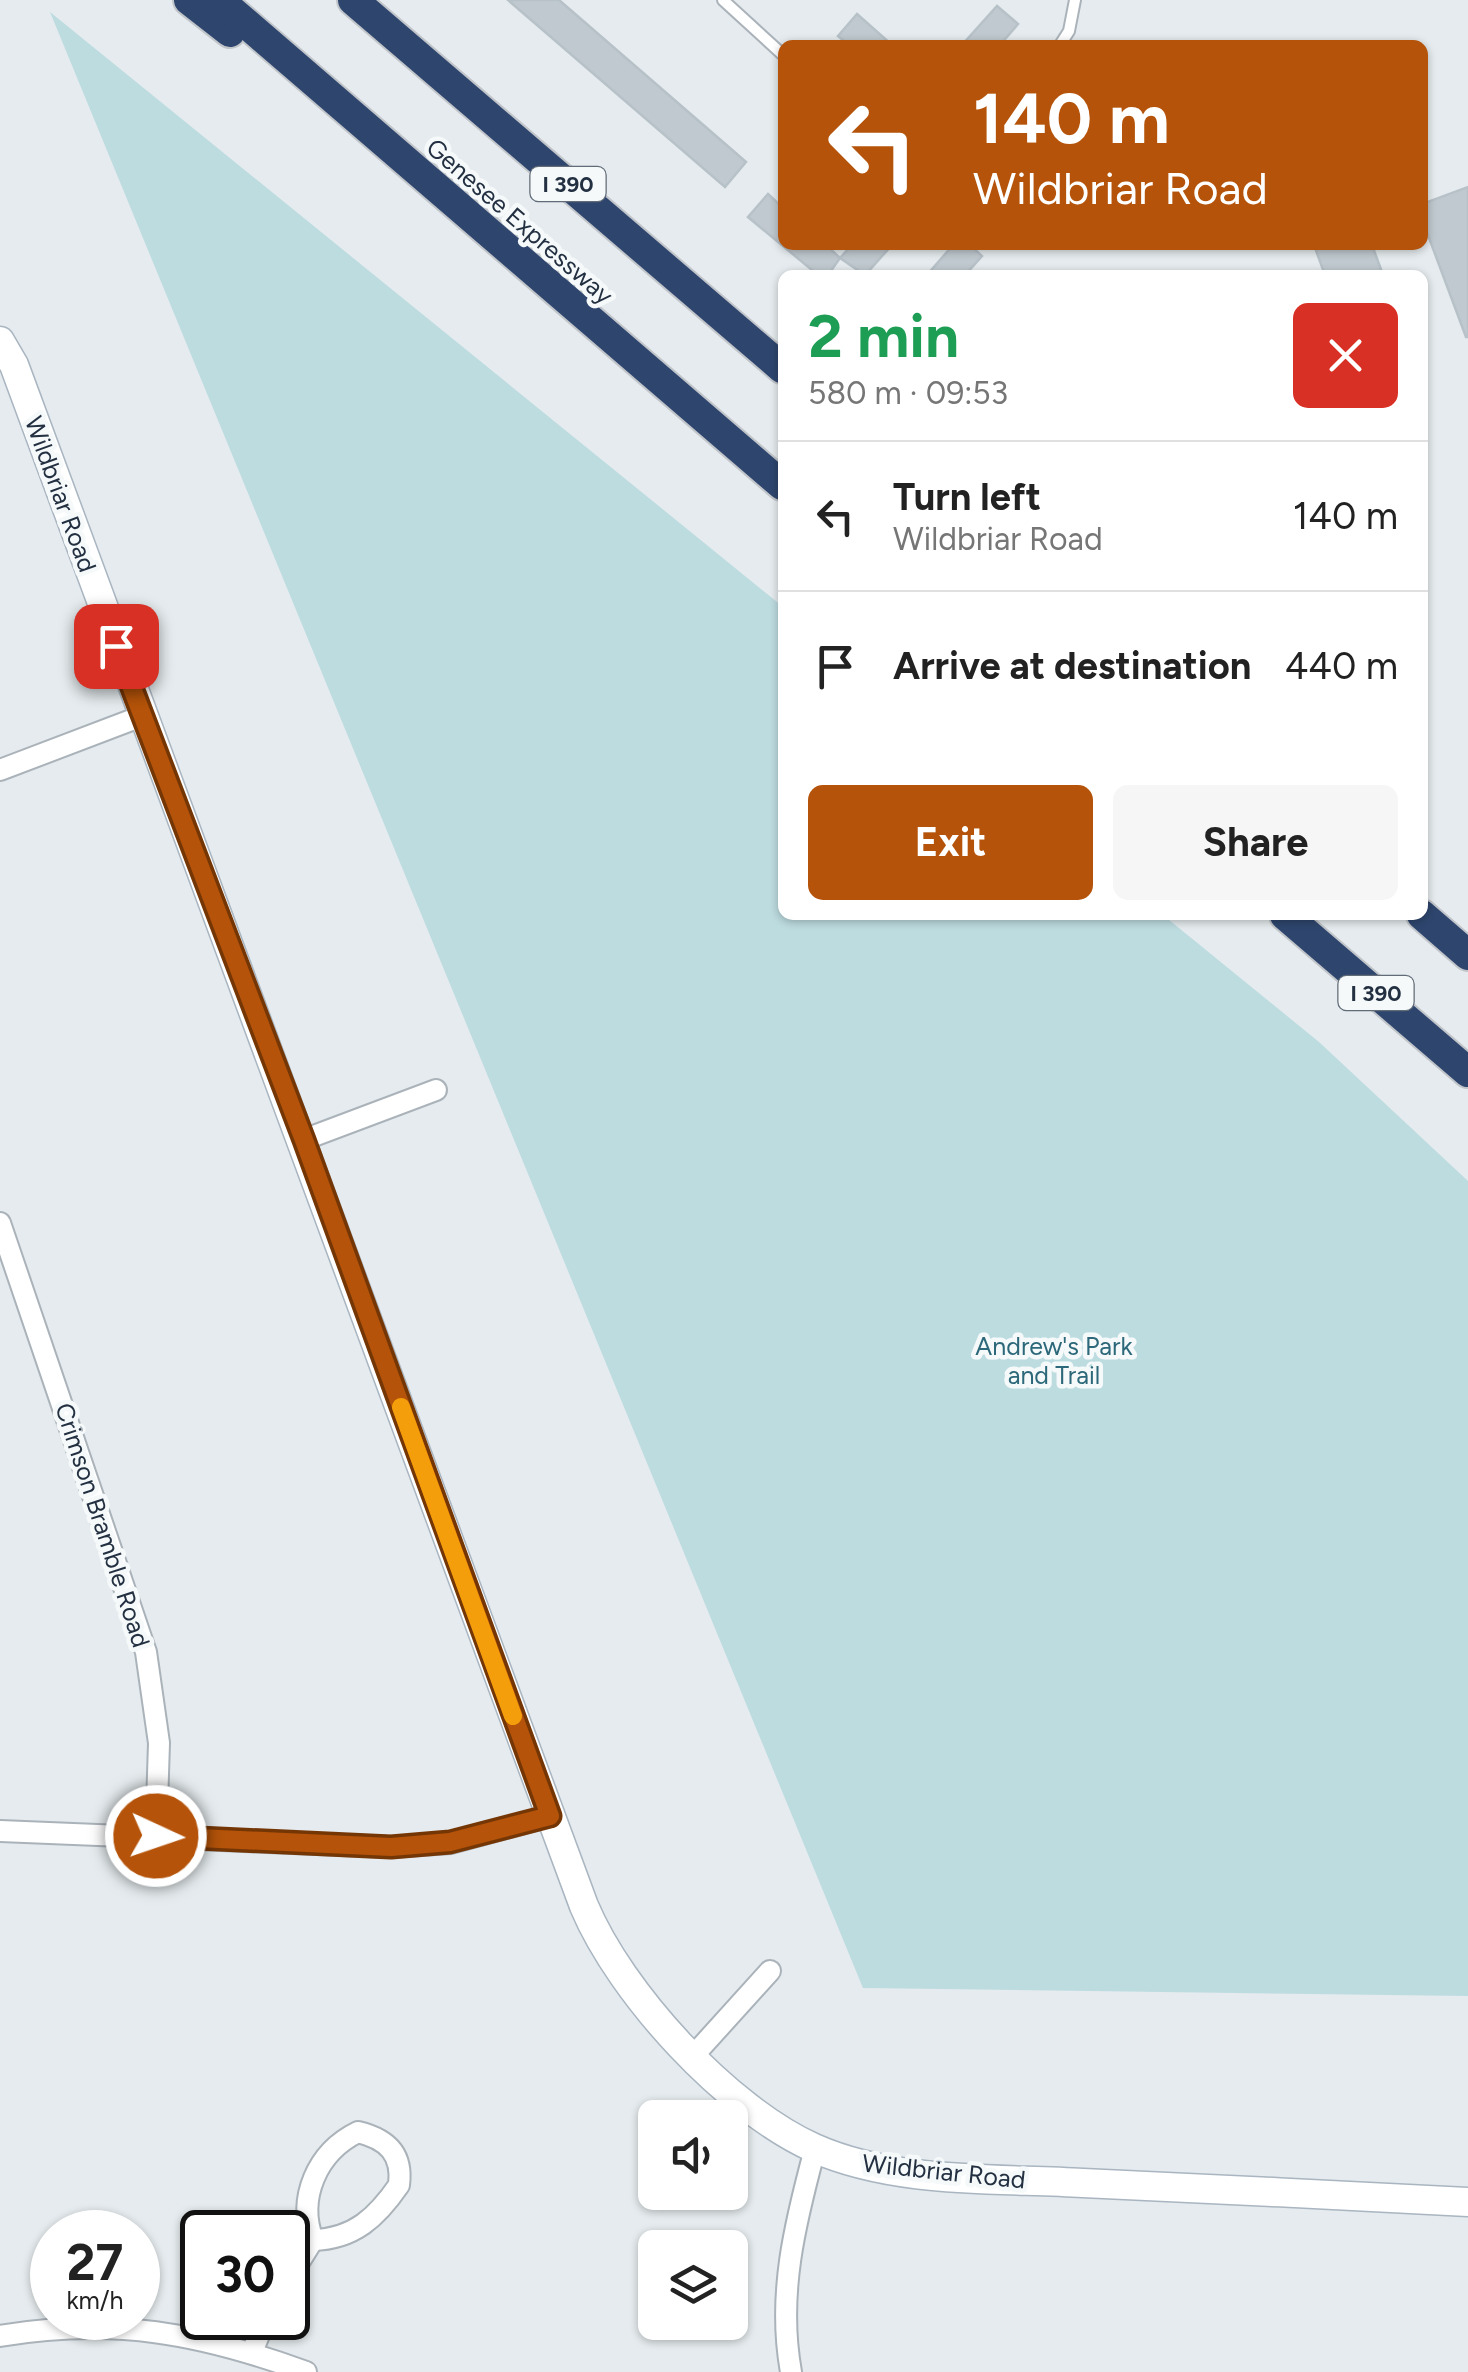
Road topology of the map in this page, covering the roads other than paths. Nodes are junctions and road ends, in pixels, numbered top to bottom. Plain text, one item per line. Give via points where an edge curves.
1 (189, 0) edge
2 (219, 0) edge
3 (353, 0) edge
4 (724, 0) edge
5 (1075, 0) edge
6 (1063, 40) edge
7 (778, 50) edge
8 (457, 206) junction
9 (0, 341) edge
10 (778, 365) edge
11 (778, 482) edge
12 (142, 716) junction
13 (0, 770) edge
14 (1291, 920) edge
15 (1428, 920) edge
16 (1468, 954) edge
17 (1468, 1072) edge
18 (436, 1090) dead end
19 (304, 1140) junction
20 (0, 1223) edge
21 (550, 1816) junction
22 (0, 1831) edge
23 (156, 1836) junction
24 (770, 1971) dead end
25 (694, 2055) junction
26 (815, 2148) junction
27 (1468, 2202) edge
28 (313, 2240) junction
29 (310, 2245) edge
30 (0, 2336) edge
31 (257, 2340) edge
32 (252, 2352) junction
33 (306, 2372) edge
34 (791, 2372) edge

1 - 8 highway
2 - 8 highway, Genesee Expressway
3 - 10 highway, I 390
4 - 7 lane
5 - 6 lane
8 - 11 highway, Genesee Expressway
9 - 12 street, Wildbriar Road
12 - 13 street
12 - 19 street, Wildbriar Road
14 - 17 highway, I 390
15 - 16 highway
18 - 19 street
19 - 21 street, Wildbriar Road
20 - 23 street, Crimson Bramble Road via 146,1652 159,1743
21 - 23 street via 408,1846
21 - 25 street, Wildbriar Road via 600,1944 643,2007
22 - 23 street
24 - 25 street
25 - 26 street, Wildbriar Road via 750,2110
26 - 27 street, Wildbriar Road via 852,2162 928,2174
26 - 34 street via 786,2287
28 - 28 street via 347,2234 381,2210 401,2170 387,2144 358,2132 336,2147 307,2196
28 - 29 street
30 - 32 street via 80,2326 150,2329
31 - 32 street
32 - 33 street

